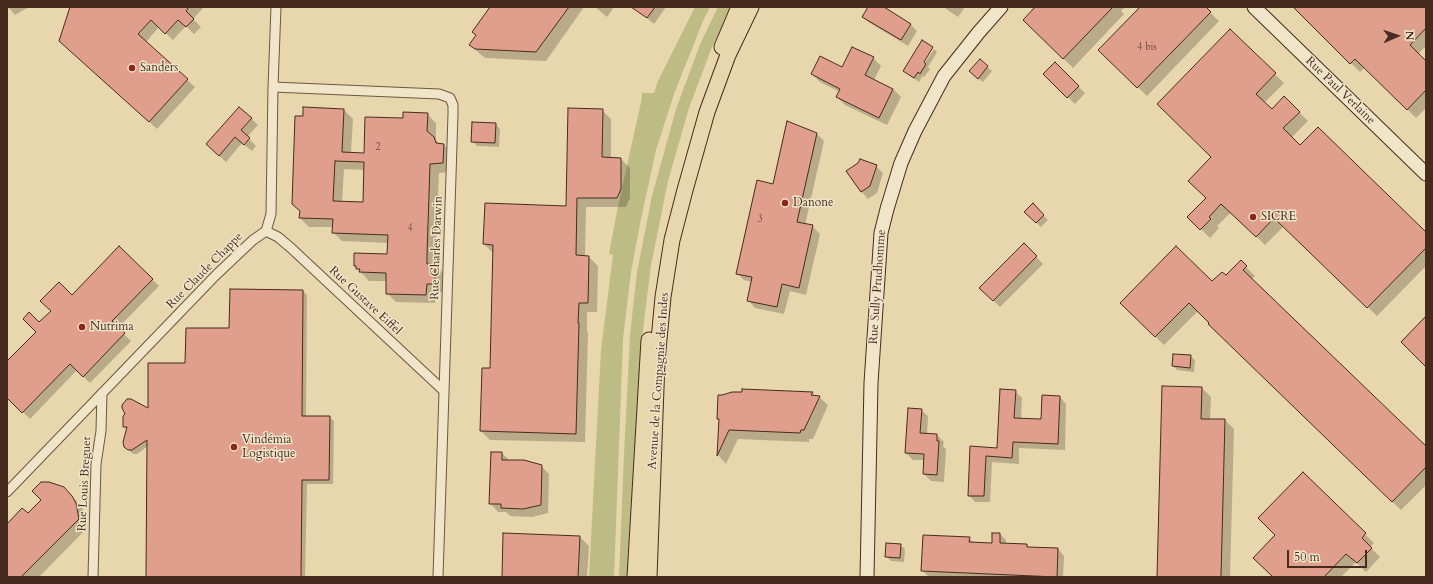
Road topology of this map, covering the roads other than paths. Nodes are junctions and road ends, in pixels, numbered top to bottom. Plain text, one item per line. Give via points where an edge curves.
1 (276, 7) edge
2 (739, 7) edge
3 (751, 7) edge
4 (1001, 7) edge
5 (1254, 7) edge
6 (273, 87) junction
7 (1426, 174) edge
8 (266, 231) junction
9 (444, 391) junction
10 (102, 393) junction
11 (7, 492) edge
12 (93, 577) edge
13 (438, 577) edge
14 (635, 577) edge
15 (649, 577) edge
16 (867, 577) edge

1 - 6 street
2 - 14 main road, Avenue de la Compagnie des Indes via 715,65 681,166 657,270 647,362
3 - 15 main road, Avenue de la Compagnie des Indes via 728,55 707,112 672,240 657,361
4 - 16 street, Rue Sully Prudhomme via 944,76 915,130 885,215 881,233 871,383
5 - 7 street, Rue Paul Verlaine
6 - 8 street via 271,214
6 - 9 street, Rue Charles Darwin via 439,94 450,98 453,114
8 - 9 street, Rue Gustave Eiffel via 287,244
8 - 10 street, Rue Claude Chappe via 215,276
9 - 13 street, Rue Charles Darwin
10 - 11 street, Rue Claude Chappe
10 - 12 street, Rue Louis Breguet via 101,431 96,464

